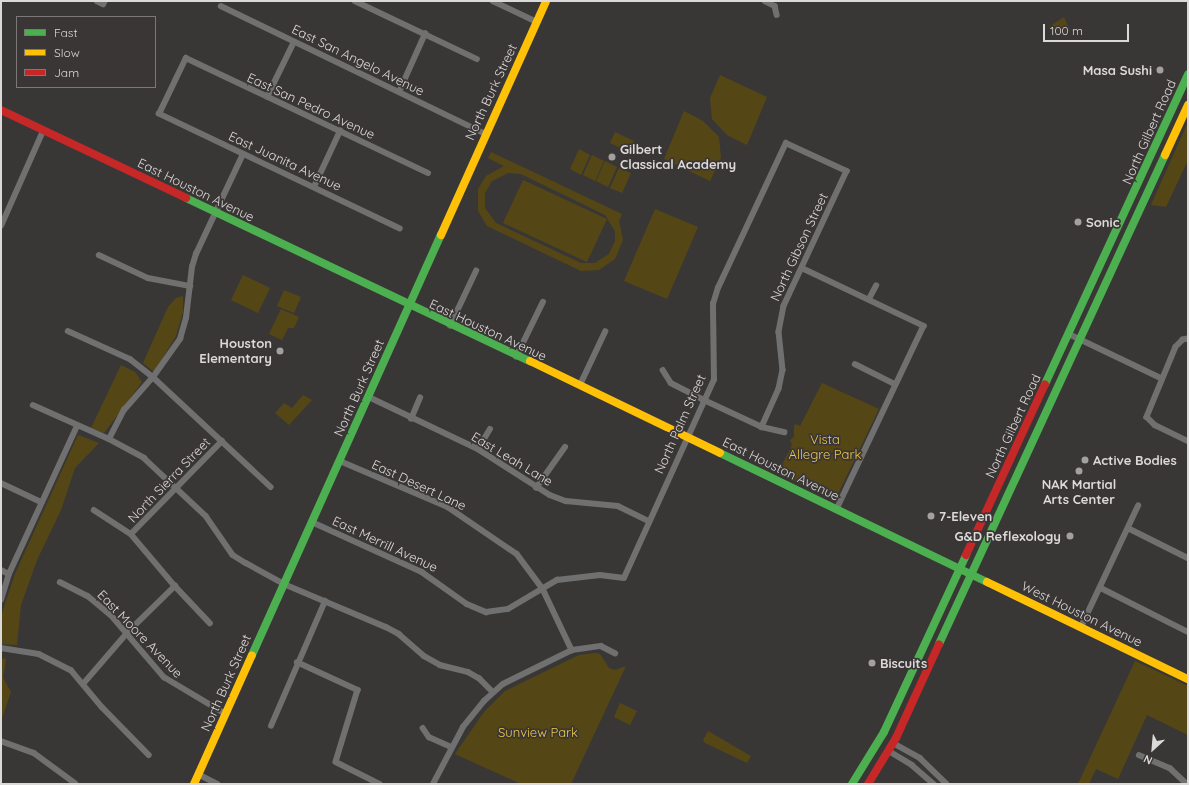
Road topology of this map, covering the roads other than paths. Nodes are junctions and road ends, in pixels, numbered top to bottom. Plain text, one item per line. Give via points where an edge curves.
1 (97, 1) edge
2 (355, 1) edge
3 (493, 1) edge
4 (546, 1) edge
5 (765, 1) edge
6 (104, 2) edge
7 (776, 3) edge
8 (220, 6) dead end
9 (778, 15) dead end
10 (537, 22) junction
11 (425, 34) junction
12 (294, 42) junction
13 (477, 60) dead end
14 (1188, 74) edge
15 (399, 92) junction
16 (267, 98) junction
17 (1188, 105) edge
18 (1, 110) edge
19 (159, 114) joint
20 (43, 131) junction
21 (340, 131) junction
22 (486, 134) junction
23 (243, 154) junction
24 (847, 171) joint
25 (428, 173) dead end
26 (314, 187) junction
27 (1136, 190) junction
28 (215, 213) junction
29 (1132, 224) junction
30 (1, 226) edge
31 (400, 229) dead end
32 (99, 255) dead end
33 (802, 268) junction
34 (476, 271) dead end
35 (190, 286) junction
36 (876, 286) dead end
37 (869, 299) junction
38 (543, 302) dead end
39 (408, 306) junction
40 (450, 326) junction
41 (68, 331) dead end
42 (605, 332) dead end
43 (1069, 334) junction
44 (1079, 339) junction
45 (1188, 340) edge
46 (516, 357) junction
47 (855, 364) dead end
48 (663, 370) dead end
49 (153, 377) junction
50 (1161, 378) junction
51 (895, 384) junction
52 (580, 385) junction
53 (1040, 396) junction
54 (368, 397) junction
55 (420, 398) dead end
56 (704, 400) junction
57 (1051, 401) junction
58 (33, 405) dead end
59 (411, 419) junction
60 (76, 426) junction
61 (762, 427) junction
62 (490, 429) dead end
63 (784, 432) dead end
64 (109, 438) junction
65 (688, 438) junction
66 (222, 441) junction
67 (1188, 441) edge
68 (565, 447) dead end
69 (478, 449) junction
70 (340, 461) junction
71 (1, 482) edge
72 (271, 487) dead end
73 (536, 488) junction
74 (177, 489) junction
75 (41, 502) junction
76 (1138, 506) dead end
77 (836, 509) junction
78 (94, 510) dead end
79 (649, 521) junction
80 (312, 522) junction
81 (1128, 528) junction
82 (131, 534) junction
83 (1188, 558) edge
84 (1, 570) edge
85 (966, 571) junction
86 (9, 574) junction
87 (624, 578) joint
88 (60, 582) dead end
89 (284, 584) junction
90 (175, 586) junction
91 (1101, 588) junction
92 (543, 589) junction
93 (1, 600) edge
94 (325, 601) junction
95 (210, 623) dead end
96 (1081, 627) junction
97 (128, 632) junction
98 (1188, 632) edge
99 (1, 648) edge
100 (572, 650) junction
101 (615, 653) dead end
102 (297, 662) junction
103 (1188, 679) edge
104 (84, 683) junction
105 (493, 692) junction
106 (226, 714) junction
107 (271, 726) dead end
108 (423, 728) dead end
109 (1, 741) edge
110 (893, 743) junction
111 (451, 747) junction
112 (889, 750) junction
113 (149, 755) dead end
114 (1139, 755) dead end
115 (198, 774) junction
116 (75, 783) dead end
117 (1187, 783) edge
118 (194, 784) edge
119 (218, 784) edge
120 (380, 784) edge
121 (433, 784) edge
122 (852, 784) edge
123 (868, 784) edge
124 (934, 784) edge
125 (947, 784) edge

1 - 6 street
2 - 11 street
3 - 10 street
4 - 10 street, North Burk Street
5 - 7 street
7 - 9 street
8 - 12 street, East San Angelo Avenue
10 - 22 street, North Burk Street
11 - 13 street
11 - 15 street
12 - 15 street, East San Angelo Avenue
12 - 16 street
14 - 27 street, North Gilbert Road
15 - 22 street, East San Angelo Avenue
16 - 19 street, East San Pedro Avenue via 186,58
16 - 21 street, East San Pedro Avenue
17 - 29 street, North Gilbert Road
18 - 20 street, East Houston Avenue
19 - 23 street, East Juanita Avenue
20 - 28 street, East Houston Avenue
20 - 30 street
21 - 25 street, East San Pedro Avenue
21 - 26 street
22 - 39 street, North Burk Street
23 - 26 street, East Juanita Avenue
23 - 28 street
24 - 33 street, North Gibson Street
24 - 56 street, North Palm Street via 786,143 718,288 712,319 714,380
26 - 31 street, East Juanita Avenue
27 - 29 street via 1138,198 1129,219
27 - 43 street, North Gilbert Road
28 - 35 street via 196,254
28 - 39 street, East Houston Avenue
29 - 44 street, North Gilbert Road
32 - 35 street via 148,278
33 - 37 street
33 - 61 street, North Gibson Street via 780,319 783,370 776,396
34 - 40 street
35 - 49 street via 186,318 180,339
36 - 37 street
37 - 51 street via 924,326
38 - 46 street
39 - 40 street, East Houston Avenue
39 - 54 street, North Burk Street
40 - 46 street, East Houston Avenue
41 - 49 street via 130,359
42 - 52 street
43 - 44 street
43 - 53 street, North Gilbert Road
44 - 50 street
44 - 57 street, North Gilbert Road
45 - 50 street via 1182,340 1176,347
46 - 52 street, East Houston Avenue
47 - 51 street
48 - 56 street via 671,383
49 - 64 street via 124,410
49 - 66 street
50 - 67 street via 1147,417 1155,425
51 - 77 street
52 - 65 street, East Houston Avenue
53 - 57 street
53 - 85 street, North Gilbert Road
54 - 59 street, East Leah Lane
54 - 70 street, North Burk Street
55 - 59 street
56 - 61 street
56 - 65 street, North Palm Street
57 - 85 street, North Gilbert Road
58 - 60 street
59 - 69 street, East Leah Lane
60 - 64 street
60 - 75 street
61 - 63 street
62 - 69 street
64 - 74 street via 144,458
65 - 77 street, East Houston Avenue
65 - 79 street, North Palm Street
66 - 72 street
66 - 74 street, North Sierra Street
68 - 73 street
69 - 73 street, East Leah Lane
70 - 80 street, North Burk Street
70 - 92 street, East Desert Lane via 460,514 517,554
71 - 75 street
73 - 79 street, East Leah Lane via 566,501 618,506
74 - 82 street, North Sierra Street
74 - 89 street via 206,516 233,555
75 - 86 street
76 - 81 street
77 - 85 street, East Houston Avenue
78 - 82 street
79 - 87 street, North Palm Street
80 - 89 street, North Burk Street
80 - 92 street, East Merrill Avenue via 422,572 467,604 482,611 508,609
81 - 83 street
81 - 91 street
82 - 90 street
84 - 86 street
85 - 96 street, West Houston Avenue
85 - 110 street, North Gilbert Road
85 - 122 street, North Gilbert Road via 881,738
86 - 93 street
87 - 92 street, East Merrill Avenue via 600,575 557,580
88 - 97 street, East Moore Avenue via 88,596
89 - 94 street
89 - 106 street, North Burk Street
90 - 95 street
90 - 97 street
91 - 96 street
91 - 98 street
92 - 100 street, East Desert Lane
94 - 102 street
94 - 105 street via 392,630 440,666 468,672 479,678
96 - 103 street, West Houston Avenue
97 - 104 street
97 - 106 street, East Moore Avenue via 164,677 180,689
99 - 104 street via 39,654 56,661 71,670
100 - 101 street via 601,646
100 - 105 street via 503,684
102 - 107 street
102 - 120 street via 358,690 336,762
104 - 113 street via 102,707
105 - 111 street via 463,727
106 - 115 street, North Burk Street
108 - 111 street via 429,737
109 - 116 street via 34,753
110 - 112 street, North Gilbert Road
110 - 125 street via 920,758
111 - 121 street
112 - 123 street, North Gilbert Road
112 - 124 street
114 - 117 street via 1170,768
115 - 118 street, North Burk Street
115 - 119 street

